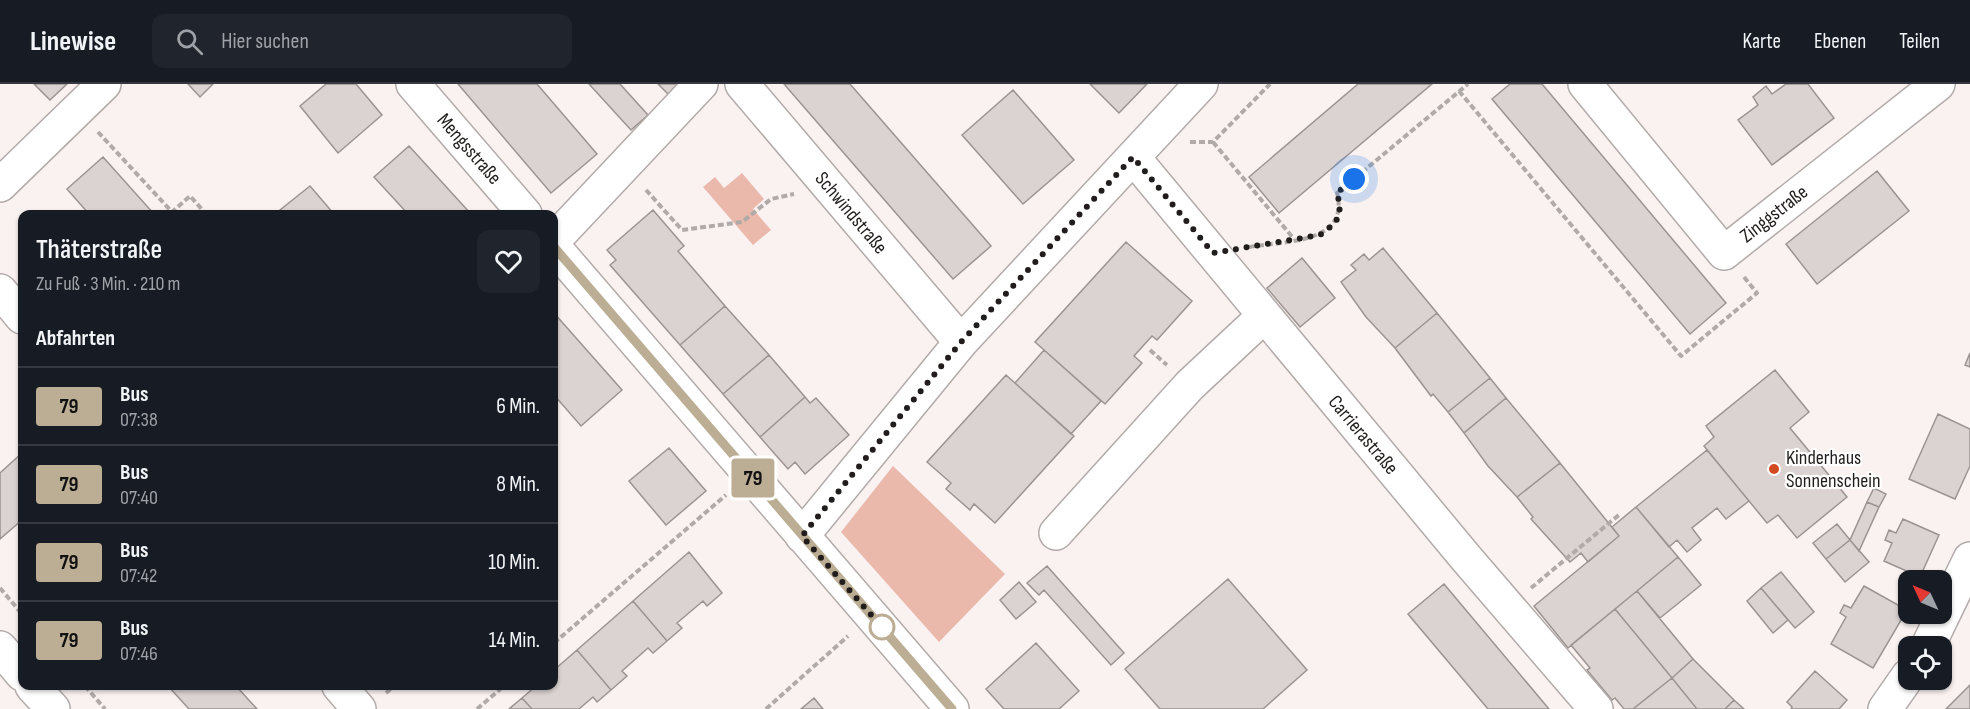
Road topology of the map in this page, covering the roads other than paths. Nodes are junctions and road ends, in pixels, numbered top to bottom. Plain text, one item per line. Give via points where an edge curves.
1 (104, 84) edge
2 (413, 84) edge
3 (701, 84) edge
4 (742, 84) edge
5 (1201, 84) edge
6 (1585, 84) edge
7 (1938, 84) edge
8 (1140, 149) junction
9 (0, 185) edge
10 (522, 210) edge
11 (558, 236) edge
12 (558, 252) edge
13 (0, 291) edge
14 (18, 312) edge
15 (1264, 316) junction
16 (961, 342) junction
17 (1056, 533) dead end
18 (802, 536) junction
19 (1970, 559) edge
20 (1933, 636) edge
21 (0, 648) edge
22 (18, 669) edge
23 (36, 690) edge
24 (342, 690) edge
25 (1898, 690) edge
26 (53, 709) edge
27 (359, 709) edge
28 (952, 709) edge
29 (1596, 709) edge
30 (1885, 709) edge

1 - 9 street
2 - 10 street, Mengsstraße
3 - 11 street
4 - 16 street, Schwindstraße
5 - 8 street
6 - 7 street, Zinggstraße via 1724,253
8 - 15 street, Carrierastraße via 1213,253
8 - 16 street
12 - 18 street
13 - 14 street
15 - 17 street via 1190,385
15 - 29 street, Carrierastraße
16 - 18 street
18 - 28 street
19 - 20 street
21 - 22 street
23 - 26 street
24 - 27 street
25 - 30 street

